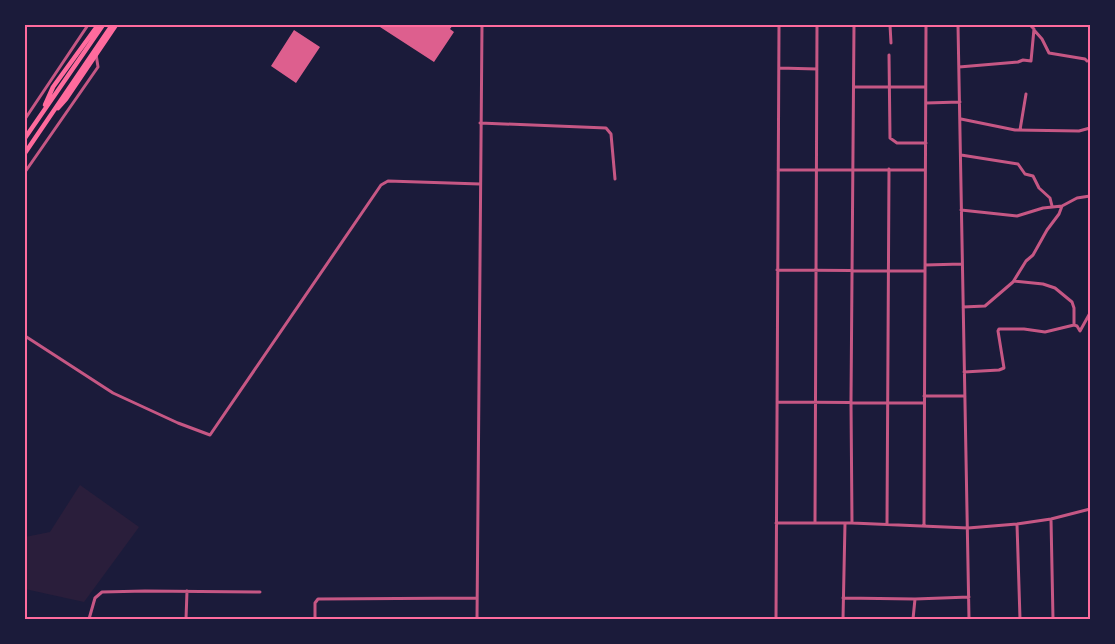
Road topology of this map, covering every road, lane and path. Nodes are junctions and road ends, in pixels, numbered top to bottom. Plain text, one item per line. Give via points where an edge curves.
1 (88, 25) edge
2 (98, 25) edge
3 (104, 25) edge
4 (112, 25) edge
5 (116, 25) edge
6 (482, 25) edge
7 (779, 25) edge
8 (817, 25) edge
9 (854, 25) edge
10 (890, 25) edge
11 (926, 25) edge
12 (958, 25) edge
13 (1030, 25) edge
14 (1034, 29) junction
15 (891, 43) dead end
16 (96, 54) junction
17 (889, 55) dead end
18 (1087, 61) dead end
19 (959, 67) junction
20 (779, 68) junction
21 (817, 69) junction
22 (854, 87) junction
23 (925, 87) junction
24 (888, 88) junction
25 (1026, 94) dead end
26 (960, 102) junction
27 (926, 103) junction
28 (42, 114) junction
29 (48, 118) junction
30 (25, 119) edge
31 (960, 119) junction
32 (480, 123) junction
33 (1090, 128) edge
34 (1020, 130) junction
35 (25, 138) edge
36 (926, 143) junction
37 (25, 153) edge
38 (961, 155) junction
39 (889, 169) junction
40 (778, 170) junction
41 (853, 170) junction
42 (926, 170) junction
43 (817, 171) junction
44 (25, 172) edge
45 (615, 179) dead end
46 (480, 184) junction
47 (1090, 196) edge
48 (1052, 206) junction
49 (1062, 206) junction
50 (961, 210) junction
51 (962, 264) junction
52 (925, 265) junction
53 (777, 270) junction
54 (816, 270) junction
55 (852, 270) junction
56 (888, 270) junction
57 (925, 271) junction
58 (1014, 281) junction
59 (963, 307) junction
60 (1090, 313) edge
61 (1074, 325) junction
62 (25, 336) edge
63 (964, 372) junction
64 (924, 396) junction
65 (965, 396) junction
66 (777, 402) junction
67 (815, 402) junction
68 (851, 402) junction
69 (887, 402) junction
70 (924, 403) junction
71 (1090, 510) edge
72 (1051, 519) junction
73 (814, 522) junction
74 (776, 523) junction
75 (845, 523) junction
76 (852, 523) junction
77 (887, 524) junction
78 (1017, 524) junction
79 (924, 526) junction
80 (968, 528) junction
81 (187, 591) junction
82 (260, 592) dead end
83 (969, 597) junction
84 (478, 598) junction
85 (843, 598) junction
86 (915, 599) junction
87 (89, 619) edge
88 (186, 619) edge
89 (315, 619) edge
90 (477, 619) edge
91 (776, 619) edge
92 (843, 619) edge
93 (913, 619) edge
94 (969, 619) edge
95 (1020, 619) edge
96 (1053, 619) edge

1 - 30 street
2 - 28 main road via 53,87
3 - 28 main road
4 - 29 main road
5 - 16 main road
6 - 32 street
7 - 20 street
8 - 21 street
9 - 22 street
10 - 15 street
11 - 23 street
12 - 19 street
13 - 14 street
14 - 18 street via 1049,53
14 - 19 street via 1031,61
16 - 29 main road via 66,99
16 - 44 street via 98,67
17 - 24 street
19 - 26 street
20 - 21 street
20 - 40 street
21 - 43 street
22 - 24 street
22 - 41 street
23 - 24 street
23 - 27 street
24 - 36 street via 892,140 897,143
25 - 34 street
26 - 27 street
26 - 31 street
27 - 36 street
28 - 35 main road
29 - 37 main road
31 - 34 street
31 - 38 street
32 - 45 street via 606,128 611,134
32 - 46 street
33 - 34 street via 1079,131
36 - 42 street
38 - 48 street via 1018,164 1025,174 1033,176 1039,188 1050,198
38 - 50 street
39 - 41 street
39 - 42 street
39 - 56 street
40 - 43 street
40 - 53 street
41 - 43 street
41 - 55 street
42 - 52 street
43 - 54 street
46 - 62 street via 388,181 380,184 210,435 113,393
46 - 84 street
47 - 49 street
48 - 49 street
48 - 50 street via 1012,216
49 - 58 street via 1034,255 1026,261
50 - 51 street
51 - 52 street
51 - 59 street
52 - 57 street
53 - 54 street
53 - 66 street
54 - 55 street
54 - 67 street
55 - 56 street
55 - 68 street
56 - 57 street
56 - 69 street
57 - 64 street
58 - 59 street via 985,306
58 - 61 street via 1055,288 1072,302
59 - 63 street
60 - 61 street via 1080,331
61 - 63 street via 1042,332 999,329 1004,368
63 - 65 street
64 - 65 street
64 - 70 street
65 - 80 street
66 - 67 street
66 - 74 street
67 - 68 street
67 - 73 street
68 - 69 street
68 - 76 street
69 - 70 street
69 - 77 street
70 - 79 street
71 - 72 street
72 - 78 street
72 - 96 street
73 - 74 street
73 - 75 street
74 - 91 street
75 - 76 street
75 - 85 street
76 - 77 street
77 - 79 street
78 - 80 street
78 - 95 street
79 - 80 street
80 - 83 street
81 - 82 street
81 - 87 street via 102,592 95,598
81 - 88 street
83 - 86 street
83 - 94 street
84 - 89 street via 318,599 315,602
84 - 90 street
85 - 86 street
85 - 92 street
86 - 93 street

